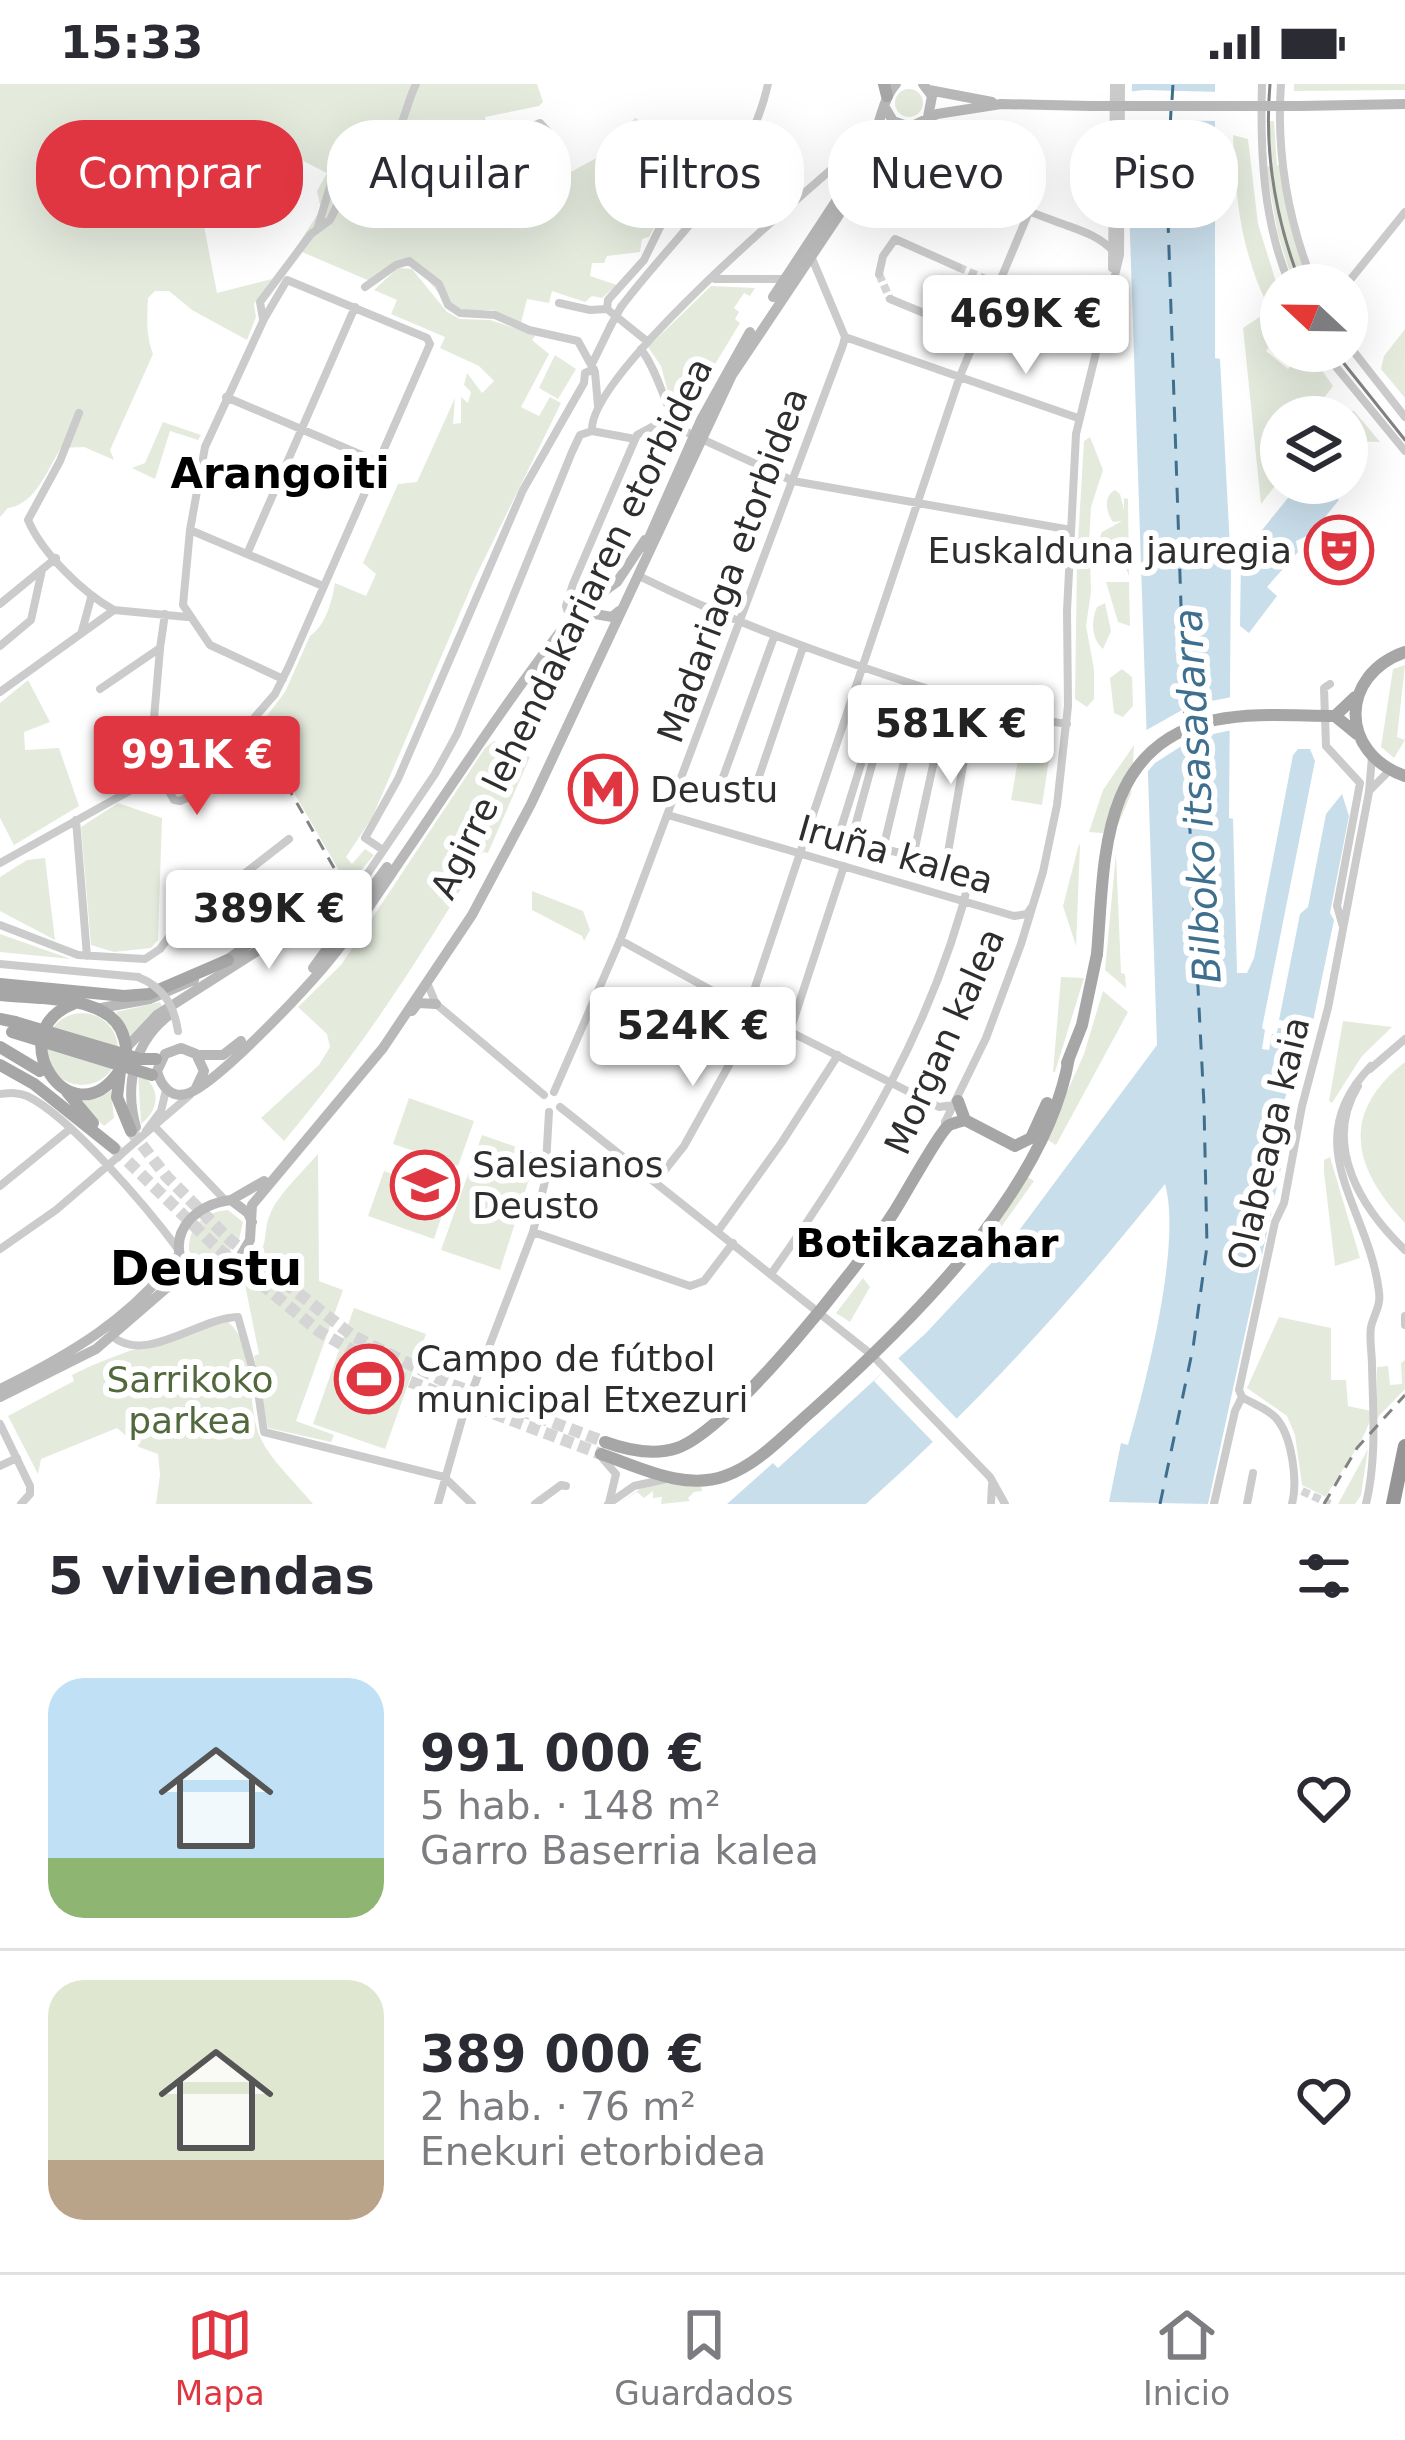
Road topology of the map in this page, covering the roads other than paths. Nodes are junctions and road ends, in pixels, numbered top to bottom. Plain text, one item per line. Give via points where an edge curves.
1 (416, 84) edge
2 (768, 84) edge
3 (1117, 84) edge
4 (1262, 84) edge
5 (1282, 84) edge
6 (926, 87) edge
7 (1001, 104) junction
8 (1405, 104) edge
9 (925, 120) joint
10 (1118, 120) edge
11 (501, 144) joint
12 (828, 174) edge
13 (1405, 212) edge
14 (828, 215) edge
15 (1046, 218) edge
16 (327, 222) edge
17 (317, 228) junction
18 (660, 228) edge
19 (828, 228) edge
20 (1021, 228) edge
21 (1119, 228) edge
22 (1112, 230) junction
23 (1090, 234) junction
24 (1113, 251) junction
25 (811, 256) junction
26 (1284, 264) edge
27 (1308, 264) edge
28 (1363, 264) edge
29 (958, 267) tunnel mouth
30 (879, 274) dead end
31 (638, 277) junction
32 (713, 278) junction
33 (1112, 278) junction
34 (785, 279) junction
35 (365, 287) dead end
36 (890, 298) tunnel mouth
37 (559, 302) dead end
38 (355, 307) junction
39 (607, 309) junction
40 (936, 318) tunnel mouth
41 (263, 321) junction
42 (845, 337) junction
43 (645, 345) junction
44 (593, 366) junction
45 (1368, 370) edge
46 (1340, 372) edge
47 (960, 376) junction
48 (226, 397) junction
49 (598, 408) junction
50 (79, 413) dead end
51 (672, 416) junction
52 (1405, 417) edge
53 (1078, 418) junction
54 (302, 430) junction
55 (592, 431) junction
56 (697, 438) junction
57 (635, 439) junction
58 (1405, 452) edge
59 (378, 462) junction
60 (793, 481) junction
61 (916, 504) junction
62 (653, 525) junction
63 (190, 530) junction
64 (1071, 530) junction
65 (247, 554) junction
66 (56, 558) junction
67 (42, 570) junction
68 (640, 576) junction
69 (323, 586) junction
70 (91, 598) junction
71 (0, 604) edge
72 (183, 605) junction
73 (624, 607) junction
74 (114, 610) junction
75 (168, 614) junction
76 (568, 616) junction
77 (188, 617) junction
78 (612, 617) junction
79 (739, 624) junction
80 (82, 632) junction
81 (774, 637) junction
82 (0, 646) edge
83 (802, 647) junction
84 (160, 648) junction
85 (1405, 652) edge
86 (861, 667) junction
87 (283, 679) junction
88 (1330, 684) dead end
89 (100, 688) dead end
90 (1360, 691) junction
91 (0, 692) edge
92 (892, 692) junction
93 (919, 699) junction
94 (946, 706) junction
95 (1335, 716) junction
96 (154, 718) dead end
97 (1067, 724) junction
98 (1358, 735) junction
99 (1372, 755) junction
100 (260, 764) dead end
101 (158, 772) junction
102 (1399, 774) edge
103 (1369, 792) junction
104 (713, 802) dead end
105 (750, 803) dead end
106 (668, 815) junction
107 (76, 820) junction
108 (289, 839) dead end
109 (851, 841) junction
110 (883, 849) junction
111 (383, 850) junction
112 (800, 854) junction
113 (913, 857) junction
114 (0, 863) edge
115 (946, 864) junction
116 (844, 866) junction
117 (364, 895) junction
118 (964, 902) junction
119 (1035, 902) junction
120 (360, 918) junction
121 (0, 925) edge
122 (312, 926) junction
123 (1344, 929) junction
124 (342, 935) junction
125 (620, 940) junction
126 (325, 952) junction
127 (87, 956) junction
128 (228, 960) junction
129 (0, 964) edge
130 (0, 984) edge
131 (426, 994) junction
132 (0, 995) edge
133 (73, 1004) junction
134 (101, 1008) junction
135 (749, 1011) junction
136 (7, 1025) edge
137 (398, 1027) junction
138 (790, 1031) junction
139 (1405, 1039) edge
140 (0, 1047) edge
141 (133, 1050) junction
142 (177, 1050) junction
143 (838, 1055) junction
144 (1069, 1058) junction
145 (0, 1065) edge
146 (1371, 1066) junction
147 (41, 1071) junction
148 (120, 1071) junction
149 (159, 1081) junction
150 (893, 1084) junction
151 (196, 1089) junction
152 (67, 1092) junction
153 (0, 1094) edge
154 (549, 1094) junction
155 (955, 1103) junction
156 (560, 1107) junction
157 (939, 1107) junction
158 (549, 1112) junction
159 (965, 1120) junction
160 (945, 1125) junction
161 (156, 1127) junction
162 (70, 1129) junction
163 (137, 1131) junction
164 (1016, 1146) junction
165 (108, 1168) junction
166 (657, 1180) junction
167 (0, 1186) edge
168 (228, 1200) junction
169 (253, 1226) junction
170 (718, 1231) junction
171 (533, 1232) junction
172 (979, 1236) junction
173 (733, 1243) junction
174 (0, 1249) edge
175 (1405, 1250) edge
176 (178, 1251) junction
177 (200, 1274) junction
178 (771, 1274) junction
179 (818, 1313) junction
180 (112, 1336) junction
181 (872, 1355) junction
182 (0, 1390) edge
183 (1242, 1397) junction
184 (0, 1424) edge
185 (1405, 1446) edge
186 (602, 1451) junction
187 (17, 1458) junction
188 (0, 1466) edge
189 (1253, 1474) dead end
190 (427, 1475) junction
191 (444, 1477) junction
192 (671, 1478) junction
193 (990, 1478) junction
194 (566, 1486) dead end
195 (441, 1489) junction
196 (23, 1503) edge
197 (1365, 1503) edge
198 (438, 1504) edge
199 (472, 1504) edge
200 (535, 1504) edge
201 (991, 1504) edge
202 (1005, 1504) edge
203 (1214, 1504) edge
204 (1247, 1504) edge
205 (1292, 1504) edge
206 (1393, 1504) edge

1 - 17 street via 390,150 334,173
2 - 31 street via 729,178
3 - 10 street
3 - 22 street
4 - 26 street via 1263,171
5 - 27 street via 1286,192
6 - 7 main road
6 - 9 main road via 933,104
7 - 8 main road, bridge
7 - 9 main road
11 - 11 street via 540,123 549,133 517,154
12 - 32 street
13 - 28 street
14 - 34 main road, Agirre lehendakariaren etorbidea
15 - 23 street
16 - 17 street
17 - 41 street via 260,302
18 - 31 street
19 - 25 main road, Agirre lehendakariaren etorbidea
20 - 47 street
21 - 33 street
22 - 23 street
22 - 24 street
23 - 24 street
24 - 33 street
25 - 42 street
25 - 56 main road, Agirre lehendakariaren etorbidea
29 - 30 street via 895,239
31 - 39 street
31 - 44 street, bridge
32 - 34 street
32 - 43 street
33 - 53 street, Morgan kalea
34 - 56 main road, Agirre lehendakariaren etorbidea via 725,372
35 - 44 street via 409,261 439,284 453,309 578,341
36 - 40 street
37 - 39 street
38 - 41 street via 287,280
38 - 54 street
38 - 59 street via 427,338
39 - 43 street
41 - 48 street
42 - 47 street
42 - 60 street, Madariaga etorbidea
43 - 49 street
43 - 51 street
44 - 49 street
44 - 111 street via 523,490 365,838
45 - 52 street
46 - 58 street
47 - 53 street
47 - 61 street
48 - 54 street
48 - 63 street via 205,447
49 - 55 street
50 - 66 street via 28,515
51 - 56 street
51 - 57 street
53 - 64 street, Morgan kalea
54 - 59 street
54 - 65 street
55 - 57 street
55 - 111 street via 572,452 457,734
56 - 60 street
56 - 62 main road, Agirre lehendakariaren etorbidea
56 - 68 main road, Agirre lehendakariaren etorbidea
57 - 76 street via 569,595
59 - 69 street
60 - 61 street
60 - 79 street, Madariaga etorbidea
61 - 64 street
61 - 86 street
62 - 76 main road via 624,575
62 - 78 main road, Agirre lehendakariaren etorbidea
63 - 65 street
63 - 72 street
64 - 97 street, Morgan kalea
65 - 69 street
66 - 67 street
66 - 70 street
67 - 71 street
67 - 82 street via 31,620
68 - 73 main road, Agirre lehendakariaren etorbidea
68 - 79 street
69 - 87 street
70 - 74 street
70 - 80 street
72 - 75 street
72 - 77 street
73 - 78 main road
73 - 131 main road, Agirre lehendakariaren etorbidea via 518,831
74 - 75 street
74 - 80 street
75 - 77 street
75 - 84 street
76 - 117 main road
77 - 87 street via 216,649
78 - 120 main road via 589,613 560,632
78 - 131 main road, Agirre lehendakariaren etorbidea via 515,830
79 - 81 street
79 - 106 street, Madariaga etorbidea
80 - 91 street
81 - 83 street
81 - 104 street
83 - 86 street
83 - 105 street
84 - 89 street
84 - 96 street
85 - 90 main road via 1382,663
86 - 97 street via 988,710
86 - 112 street
87 - 101 street via 248,725
88 - 123 street via 1326,746 1360,783 1337,907
90 - 95 main road
90 - 98 main road
92 - 93 street
92 - 109 street
92 - 109 street via 883,693 839,827 838,838
93 - 94 street
93 - 110 street
94 - 113 street
94 - 115 street via 966,712 968,737
95 - 98 main road
95 - 144 main road, bridge via 1217,720 1176,735 1144,760 1112,815 1097,955
97 - 119 street, Morgan kalea
98 - 99 main road
99 - 102 main road
99 - 103 street, Olabeaga kaia
100 - 101 street via 180,801
101 - 107 street
102 - 103 street
103 - 123 street, Olabeaga kaia
106 - 112 street, Iruña kalea
106 - 125 street, Madariaga etorbidea
107 - 114 street
107 - 127 street
108 - 127 street via 148,958
109 - 110 street
110 - 113 street
111 - 117 street
112 - 116 street, Iruña kalea
112 - 135 street
113 - 115 street
115 - 118 street via 972,870
116 - 118 street, Iruña kalea
116 - 138 street
117 - 120 main road
117 - 124 main road
117 - 128 main road via 337,914 285,921
118 - 119 street, Iruña kalea via 1014,916
118 - 150 street
119 - 155 street, Morgan kalea
120 - 124 main road
121 - 127 street
122 - 124 main road
122 - 126 main road
122 - 141 main road via 295,927 157,1016
123 - 183 street, Olabeaga kaia
124 - 126 main road
124 - 151 main road via 278,1015
125 - 135 street
125 - 154 street, Madariaga etorbidea
126 - 142 main road via 223,1055
128 - 130 main road via 149,994
128 - 134 main road via 164,994
129 - 142 street, bridge via 138,977 158,986 178,1031
131 - 137 main road, Agirre lehendakariaren etorbidea
131 - 137 main road, Agirre lehendakariaren etorbidea
131 - 154 street
131 - 168 main road, Agirre lehendakariaren etorbidea via 280,1165 256,1189
132 - 133 main road
133 - 134 main road
133 - 147 main road via 41,1025
134 - 141 main road
135 - 138 street
135 - 166 street via 712,1102
136 - 142 main road, bridge via 140,1059
136 - 149 main road, bridge
137 - 169 main road, Agirre lehendakariaren etorbidea via 254,1202
138 - 143 street
139 - 146 street
140 - 147 main road
141 - 148 main road
141 - 163 main road
142 - 149 main road via 158,1065
142 - 151 main road via 204,1071
143 - 150 street
143 - 170 street
144 - 164 main road via 1031,1138
144 - 172 main road via 1044,1130
145 - 152 main road via 114,1148
146 - 175 street via 1346,1111 1343,1143 1364,1201
146 - 197 street via 1347,1095 1336,1143 1380,1294 1371,1328 1374,1446
147 - 152 main road
148 - 152 main road via 87,1094
148 - 163 main road via 117,1097
149 - 151 main road via 181,1095
149 - 163 street via 158,1116
150 - 157 street
150 - 178 street
151 - 161 street
153 - 162 street via 32,1098
154 - 156 street
154 - 158 street via 542,1107
155 - 157 street
155 - 159 main road
155 - 160 street, Morgan kalea
156 - 158 street
156 - 166 street
157 - 160 street
158 - 171 street
159 - 160 main road
159 - 164 main road
160 - 179 main road, Morgan kalea via 892,1215
161 - 163 street
161 - 168 street
162 - 165 street
162 - 167 street
163 - 165 street
164 - 172 main road via 1016,1170
165 - 174 street
165 - 176 street
166 - 170 street
168 - 169 main road
168 - 176 main road via 189,1220
169 - 177 main road via 240,1257
170 - 173 street
171 - 173 street via 690,1286 704,1281
171 - 191 street
172 - 181 main road
173 - 178 street
176 - 177 main road
176 - 182 main road via 155,1284 97,1336
177 - 180 main road via 170,1285
178 - 179 street
179 - 181 street
179 - 186 main road, Morgan kalea via 692,1441 659,1452
180 - 182 main road
180 - 190 street via 138,1348 238,1317 264,1432
181 - 192 main road via 747,1465 711,1480
181 - 193 street
183 - 203 street, Olabeaga kaia
183 - 205 street via 1272,1415 1284,1435 1299,1490
184 - 187 street
185 - 206 highway
186 - 192 main road
186 - 192 street via 616,1474 608,1504 634,1486
187 - 188 street
187 - 196 street via 31,1486
189 - 204 street
190 - 191 street
190 - 195 street
191 - 195 street
191 - 199 street
193 - 201 street
193 - 202 street
194 - 200 street
195 - 198 street

